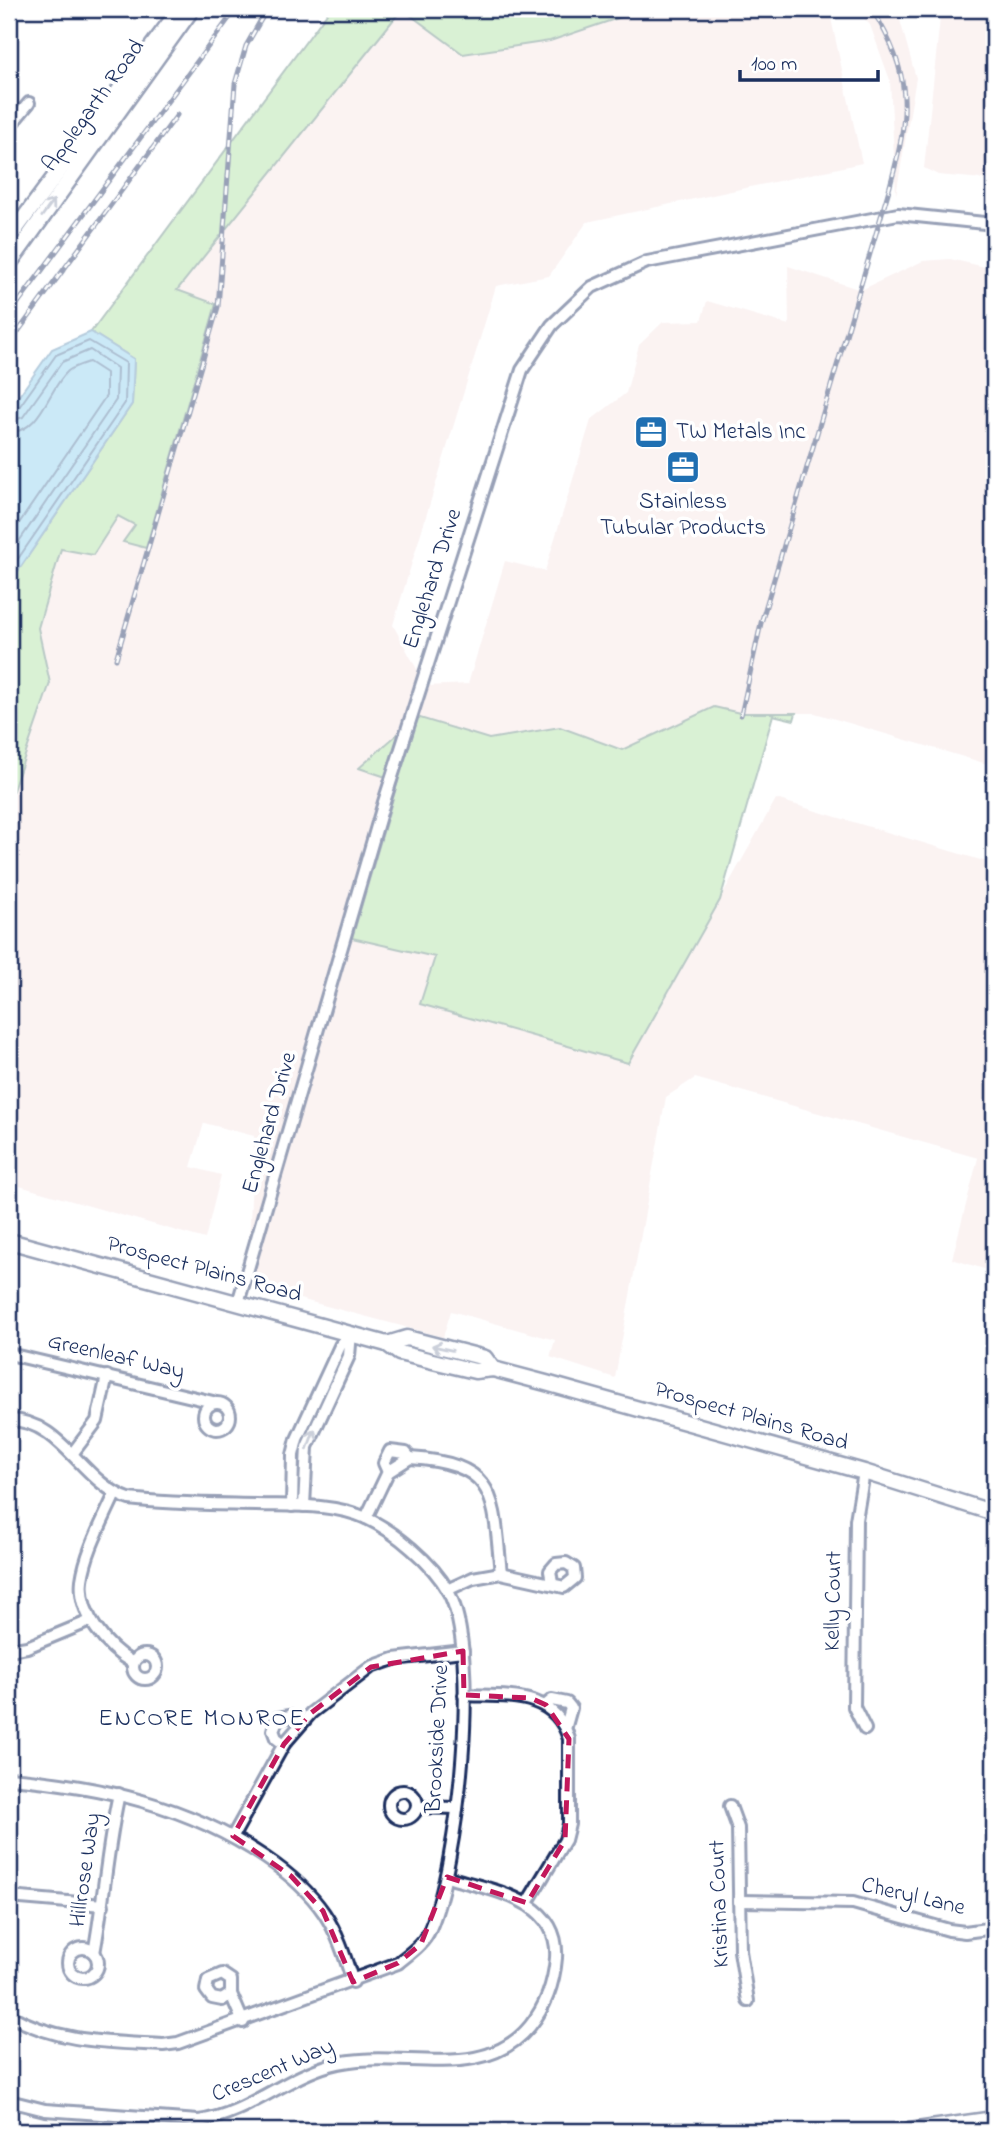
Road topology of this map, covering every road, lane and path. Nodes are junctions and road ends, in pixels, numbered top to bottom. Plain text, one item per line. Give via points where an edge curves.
1 (180, 9) edge
2 (192, 9) edge
3 (29, 103) dead end
4 (9, 127) edge
5 (994, 224) edge
6 (9, 238) edge
7 (9, 264) edge
8 (9, 1241) edge
9 (238, 1303) junction
10 (351, 1333) junction
11 (9, 1354) edge
12 (107, 1376) junction
13 (214, 1402) dead end
14 (9, 1420) edge
15 (72, 1454) junction
16 (410, 1458) junction
17 (388, 1472) junction
18 (864, 1472) junction
19 (115, 1494) junction
20 (292, 1506) junction
21 (304, 1506) junction
22 (994, 1513) edge
23 (366, 1518) junction
24 (501, 1573) junction
25 (552, 1583) dead end
26 (447, 1590) junction
27 (90, 1621) junction
28 (9, 1650) edge
29 (463, 1651) junction
30 (133, 1663) dead end
31 (464, 1695) junction
32 (547, 1705) junction
33 (301, 1721) junction
34 (566, 1727) junction
35 (865, 1729) dead end
36 (284, 1744) junction
37 (9, 1778) edge
38 (119, 1794) junction
39 (730, 1805) dead end
40 (416, 1807) dead end
41 (457, 1808) junction
42 (233, 1836) junction
43 (447, 1877) junction
44 (9, 1897) edge
45 (739, 1901) junction
46 (527, 1903) junction
47 (103, 1905) junction
48 (994, 1928) edge
49 (94, 1953) dead end
50 (353, 1982) junction
51 (230, 1994) dead end
52 (748, 2001) dead end
53 (9, 2015) edge
54 (243, 2022) junction
55 (9, 2101) edge
56 (994, 2119) edge
57 (910, 2131) edge

1 - 6 street, Applegarth Road
7 -> 2 street, Applegarth Road
3 - 4 street
5 - 9 street, Englehard Drive via 898,214 647,262 592,287 552,325 522,370 384,802
8 - 9 street, Prospect Plains Road
9 - 10 street, Prospect Plains Road
10 - 18 street, Prospect Plains Road via 387,1344 407,1338 485,1358 493,1369
10 - 20 street via 343,1341 297,1440
21 -> 10 street via 307,1447 349,1356
11 - 12 street, Greenleaf Way
12 - 13 street, Greenleaf Way
12 - 15 street via 97,1421
14 - 15 street, Brookside Drive via 38,1426
15 - 19 street, Brookside Drive
16 - 17 street
16 - 17 street via 390,1451 384,1463
16 - 24 street via 470,1472 488,1487
17 - 23 street
18 - 22 street, Prospect Plains Road
18 - 35 street, Kelly Court via 856,1520 854,1707
19 - 20 street, Brookside Drive via 138,1500
19 - 27 street via 82,1581
20 - 21 street, Brookside Drive
21 - 23 street, Brookside Drive
23 - 26 street, Brookside Drive via 398,1537
24 - 25 street
24 - 26 street via 473,1578
26 - 29 street, Brookside Drive
27 - 28 street
27 - 30 street via 119,1655
29 - 31 street, Brookside Drive
29 - 33 street via 394,1659 371,1667
31 - 32 street via 531,1698
31 - 41 street, Brookside Drive
32 - 34 street
32 - 34 street via 559,1700 571,1708
33 - 36 street
33 - 36 street via 290,1716 278,1718 273,1730
34 - 46 street via 569,1824 565,1840
36 - 42 street
37 - 38 street via 77,1784
38 - 42 street via 179,1811
38 - 47 street, Hillrose Way via 109,1835
39 - 45 street, Kristina Court via 738,1828
40 - 41 street
41 - 43 street, Brookside Drive
42 - 50 street via 291,1876 323,1911 339,1938
43 - 46 street, Crescent Way via 506,1892
43 - 50 street, Brookside Drive via 421,1944 398,1964
44 - 47 street
45 - 48 street, Cheryl Lane via 853,1903 949,1930
45 - 52 street, Kristina Court
46 - 55 street, Crescent Way via 553,1937 554,1975 539,2015 521,2037 486,2057 470,2061 365,2058 329,2065 224,2116 199,2121 45,2110
47 - 49 street, Hillrose Way
50 - 54 street, Brookside Drive
51 - 54 street
53 - 54 street, Brookside Drive via 67,2038 163,2045
56 - 57 street

